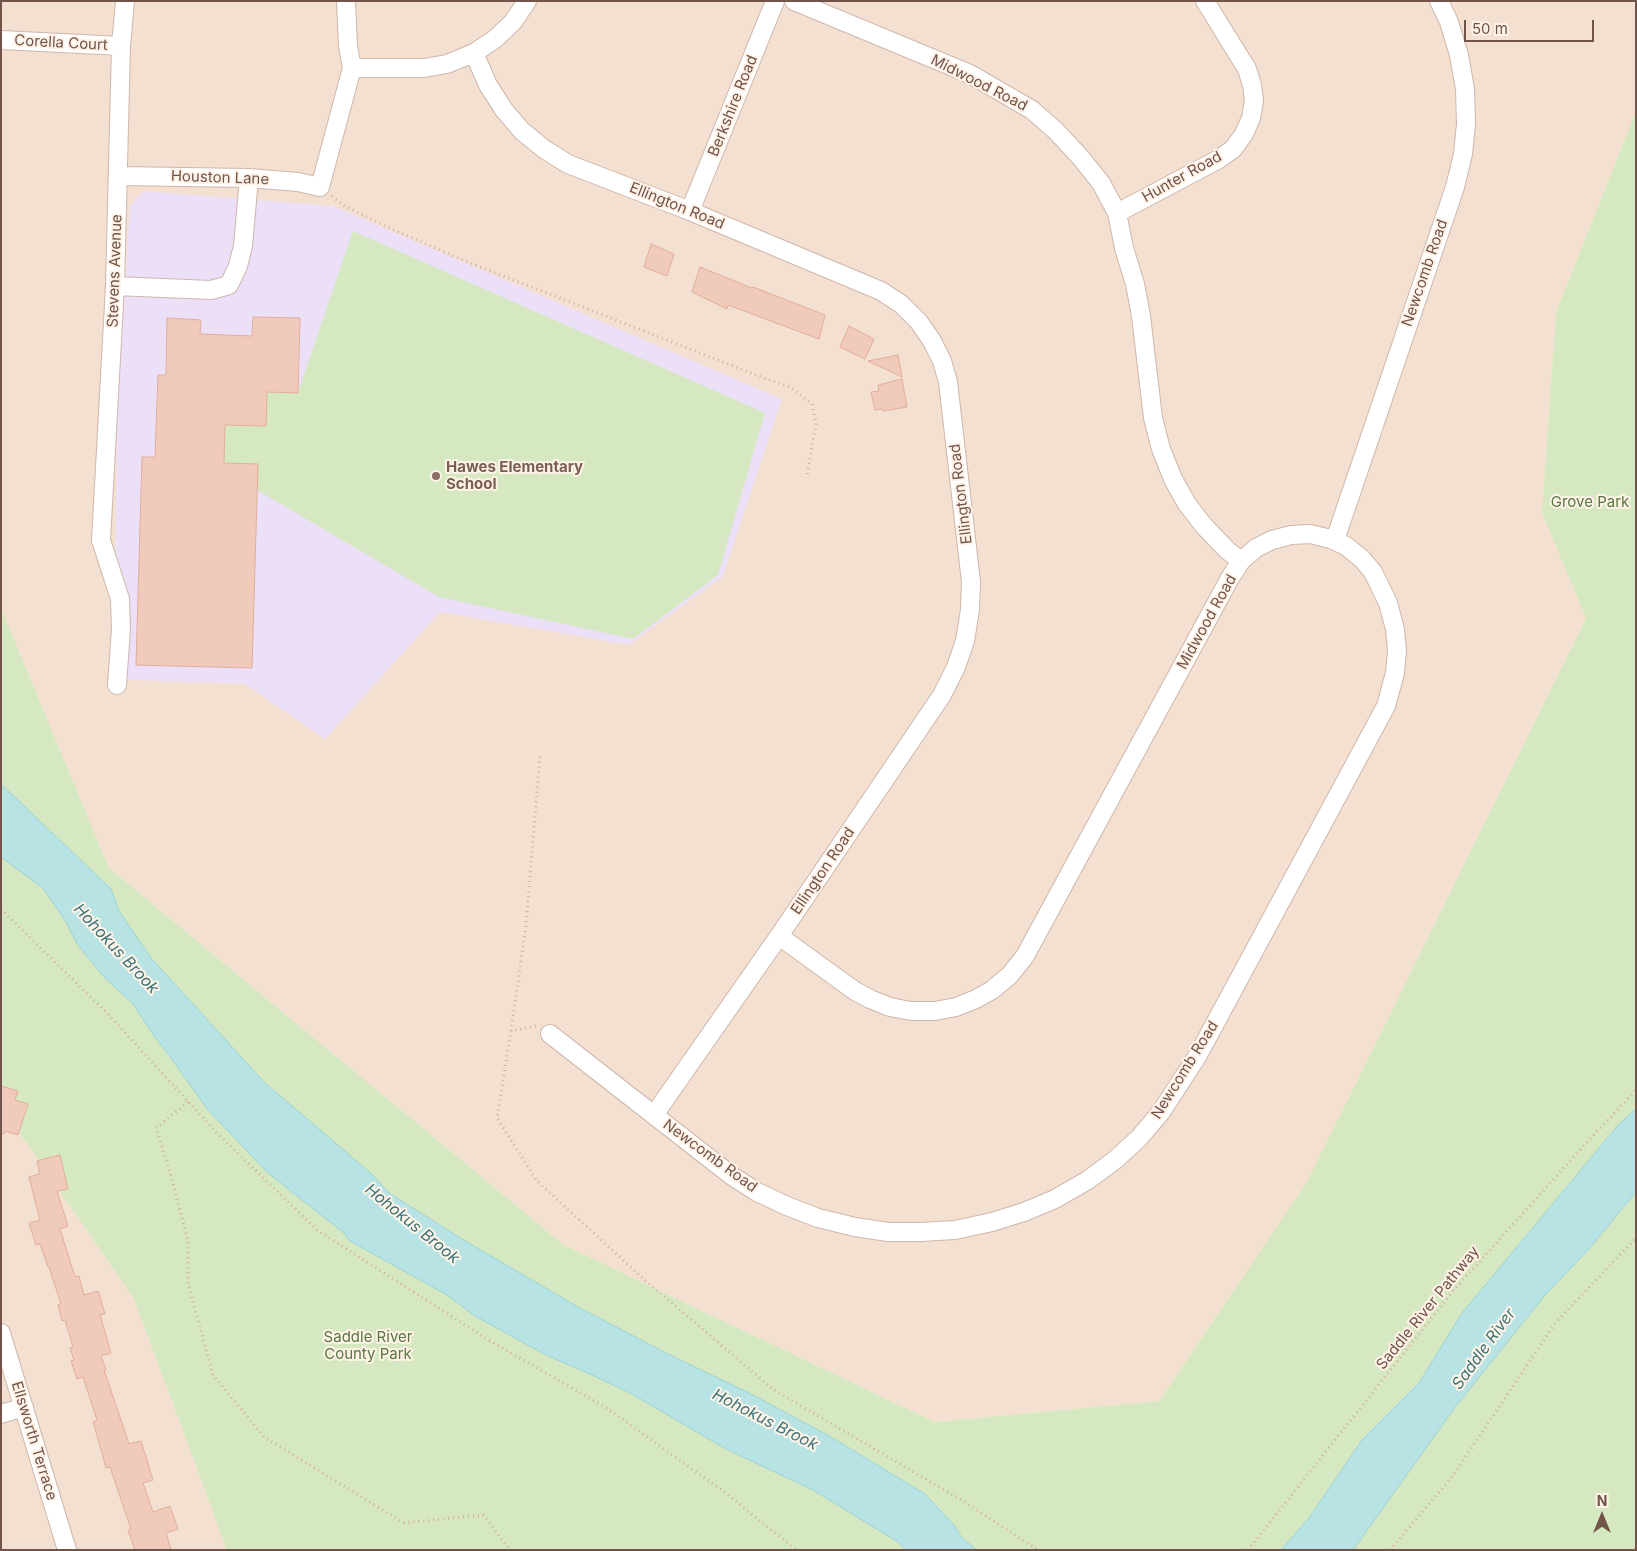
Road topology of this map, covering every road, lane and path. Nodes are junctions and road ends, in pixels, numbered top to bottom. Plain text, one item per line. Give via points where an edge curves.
1 (124, 1) edge
2 (346, 1) edge
3 (527, 1) edge
4 (775, 1) edge
5 (794, 1) edge
6 (1205, 1) edge
7 (1438, 1) edge
8 (1, 40) edge
9 (122, 46) junction
10 (474, 52) junction
11 (352, 68) junction
12 (118, 176) junction
13 (248, 178) junction
14 (320, 187) junction
15 (690, 211) junction
16 (1117, 213) junction
17 (115, 286) junction
18 (807, 475) dead end
19 (1335, 540) junction
20 (1241, 561) junction
21 (117, 685) dead end
22 (540, 755) dead end
23 (1, 909) edge
24 (779, 936) junction
25 (511, 1031) junction
26 (550, 1034) joint
27 (1636, 1090) edge
28 (188, 1102) junction
29 (654, 1115) junction
30 (1636, 1238) edge
31 (1, 1333) edge
32 (24, 1407) junction
33 (1, 1414) edge
34 (67, 1550) edge
35 (510, 1550) edge
36 (796, 1550) edge
37 (1038, 1550) edge
38 (1248, 1550) edge
39 (1390, 1550) edge

1 - 9 street, Stevens Avenue
2 - 11 street
3 - 10 street via 513,22
4 - 15 street, Berkshire Road
5 - 16 street, Midwood Road via 970,74 1032,110 1081,158 1101,183
6 - 16 street, Hunter Road via 1248,69 1254,101 1251,118 1244,134 1219,160
7 - 19 street, Newcomb Road via 1449,22 1465,89 1463,154 1455,187
8 - 9 street, Corella Court
9 - 12 street, Stevens Avenue
10 - 11 street via 447,64 424,68
10 - 15 street, Ellington Road via 488,86 504,110 544,149 568,164
11 - 14 street
12 - 13 street, Houston Lane
12 - 17 street, Stevens Avenue
13 - 14 street, Houston Lane
13 - 17 street via 244,246 229,285 211,290
14 - 18 path via 352,209 460,259 790,387 812,404 816,424
15 - 24 street, Ellington Road via 881,291 901,304 932,341 948,382 971,582 965,641 942,696
16 - 20 street, Midwood Road via 1141,316 1153,418 1161,449 1187,504 1204,526
17 - 21 street, Stevens Avenue via 101,540 120,599
19 - 20 street, Newcomb Road via 1310,534 1291,534 1256,548
19 - 29 street, Newcomb Road via 1362,558 1388,603 1397,651 1389,699 1198,1055 1161,1112 1115,1160 1072,1190 1024,1212 955,1230 888,1232 855,1228 786,1206 732,1176
20 - 24 street, Midwood Road via 1025,956 992,990 976,1000 935,1011 890,1007 855,991
22 - 25 path via 526,925
23 - 28 path via 107,1013
24 - 29 street, Ellington Road
25 - 26 path via 546,1024
25 - 37 path via 496,1118 537,1181 774,1390 963,1500
26 - 29 street, Newcomb Road
27 - 38 path, Saddle River Pathway via 1453,1291
28 - 35 path via 156,1128 188,1241 188,1284 213,1375 264,1437 404,1523 483,1515
28 - 36 path via 317,1230 490,1341 605,1407 724,1491
30 - 39 path via 1556,1322 1452,1477
31 - 32 street, Ellsworth Terrace
32 - 33 street
32 - 34 street, Ellsworth Terrace

